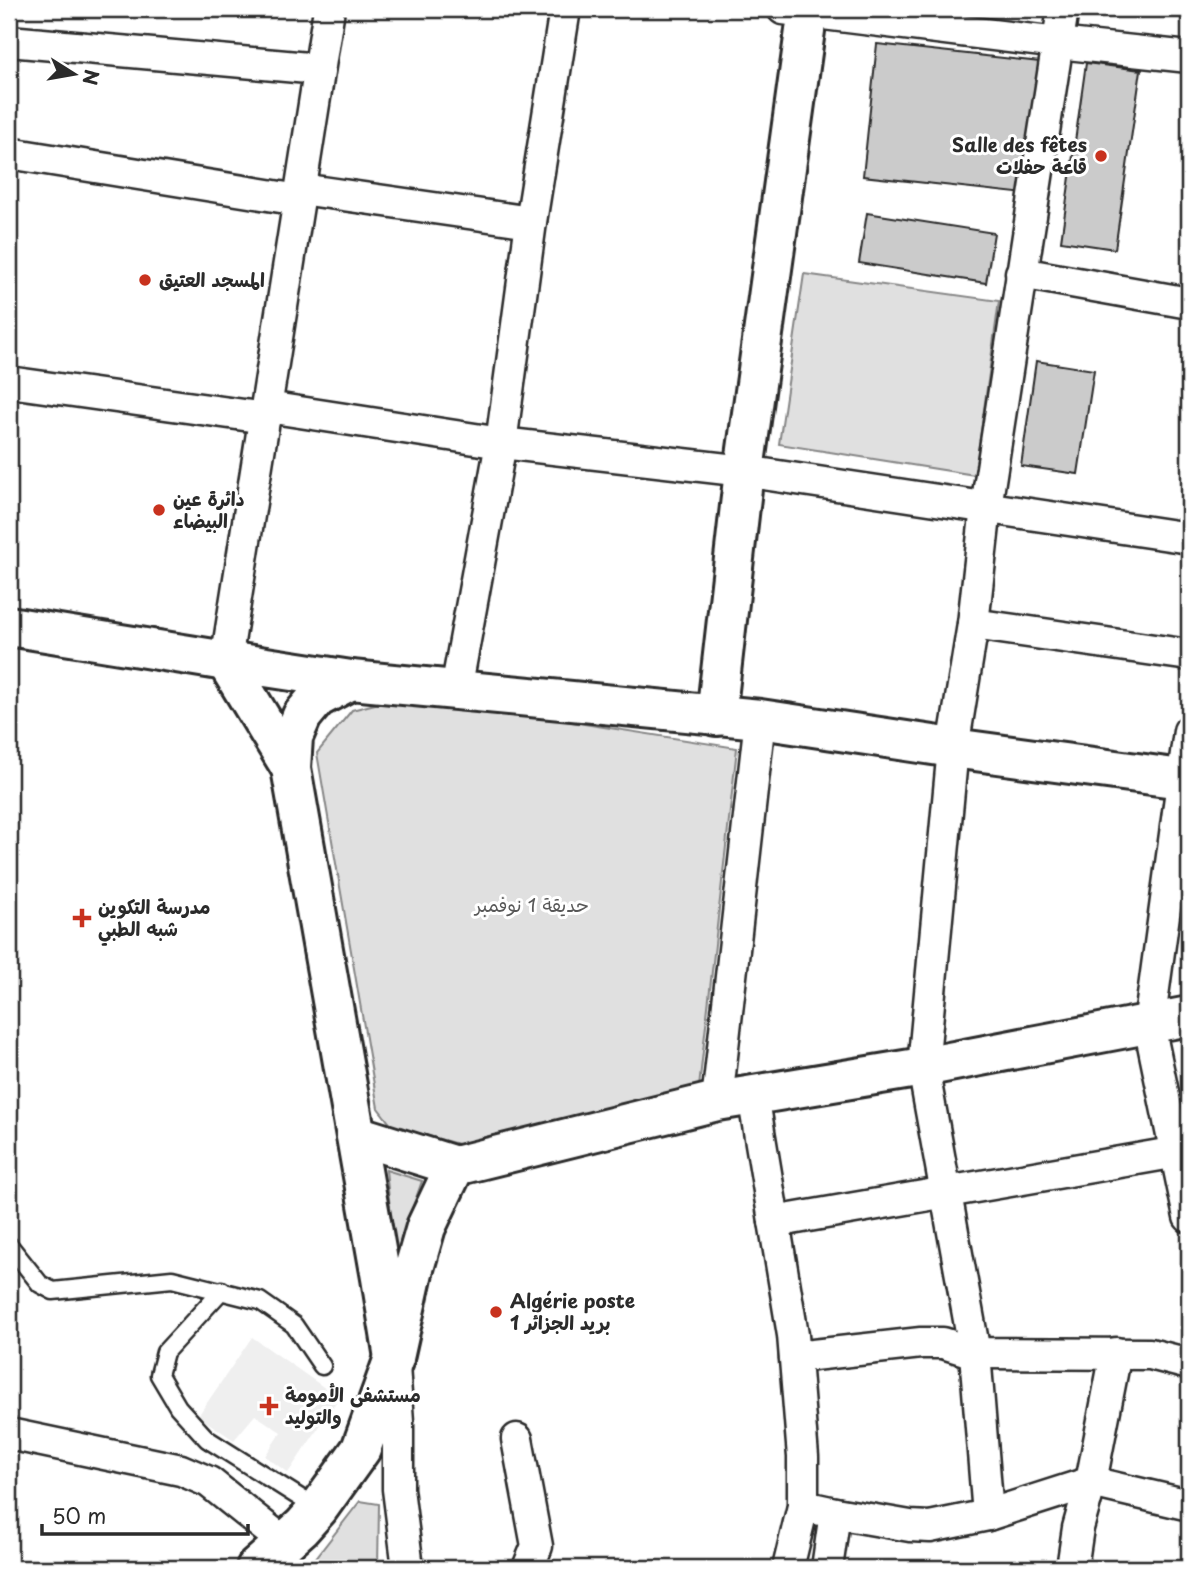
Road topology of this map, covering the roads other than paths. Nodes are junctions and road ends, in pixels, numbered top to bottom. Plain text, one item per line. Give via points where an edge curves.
1 (329, 9) edge
2 (565, 9) edge
3 (1063, 9) edge
4 (799, 10) edge
5 (9, 41) edge
6 (1058, 43) junction
7 (1189, 57) edge
8 (320, 69) junction
9 (9, 153) edge
10 (300, 195) junction
11 (531, 222) junction
12 (1021, 273) junction
13 (1189, 303) edge
14 (9, 382) edge
15 (266, 412) junction
16 (501, 443) junction
17 (744, 471) junction
18 (985, 507) junction
19 (1189, 538) edge
20 (973, 624) junction
21 (9, 626) edge
22 (1189, 655) edge
23 (226, 661) junction
24 (351, 680) junction
25 (456, 690) junction
26 (716, 716) junction
27 (760, 719) junction
28 (1189, 731) edge
29 (953, 748) junction
30 (291, 768) junction
31 (1185, 780) edge
32 (1189, 1016) edge
33 (1149, 1025) junction
34 (923, 1067) junction
35 (735, 1098) junction
36 (356, 1135) junction
37 (1182, 1151) edge
38 (455, 1166) junction
39 (946, 1191) junction
40 (1189, 1217) edge
41 (774, 1222) junction
42 (9, 1245) edge
43 (222, 1290) junction
44 (975, 1353) junction
45 (1116, 1353) junction
46 (795, 1357) junction
47 (394, 1358) junction
48 (1189, 1364) edge
49 (322, 1366) dead end
50 (9, 1434) edge
51 (517, 1439) dead end
52 (1091, 1482) junction
53 (1189, 1505) edge
54 (803, 1506) junction
55 (318, 1509) junction
56 (835, 1513) junction
57 (988, 1515) junction
58 (285, 1542) junction
59 (256, 1568) edge
60 (408, 1568) edge
61 (528, 1568) edge
62 (788, 1568) edge
63 (827, 1568) edge
64 (1072, 1568) edge

1 - 8 street
2 - 11 street
3 - 6 street
4 - 6 street
4 - 17 main road
5 - 8 street
6 - 7 street
6 - 12 street
8 - 10 street
9 - 10 street
10 - 11 street
10 - 15 street
11 - 16 street
12 - 13 street
12 - 18 street
14 - 15 street
15 - 16 street
15 - 23 street
16 - 17 street
16 - 25 street
17 - 18 street
17 - 26 main road
18 - 19 street
18 - 20 street
20 - 22 street
20 - 29 street
21 - 23 main road
23 - 24 main road
23 - 30 main road
24 - 25 main road
24 - 30 main road via 317,698 302,716 293,737
25 - 26 main road
26 - 27 main road
27 - 29 main road
27 - 35 street
28 - 31 street
29 - 31 main road
29 - 34 street
30 - 36 main road
31 - 33 street
32 - 33 main road
33 - 34 main road
33 - 37 street
34 - 35 main road
34 - 39 street
35 - 38 main road
35 - 41 street
36 - 38 main road
36 - 47 main road
37 - 39 street
37 - 40 street
38 - 47 main road via 426,1227
39 - 41 street
39 - 44 street
41 - 46 street
42 - 43 lane via 40,1284 53,1291 172,1279
43 - 49 lane via 260,1301 294,1325
43 - 55 lane via 165,1352 159,1375 178,1407 207,1438
44 - 45 street
44 - 46 street via 943,1343 920,1343
44 - 57 street
45 - 48 street via 1150,1354
45 - 52 street
46 - 54 street
47 - 55 main road via 361,1449
47 - 60 street via 398,1489
50 - 58 street via 181,1470 209,1482
51 - 61 street via 537,1546
52 - 53 street
52 - 57 street
52 - 64 street
54 - 56 street
54 - 62 street
55 - 58 main road
56 - 57 street via 930,1527
56 - 63 street
58 - 59 main road

